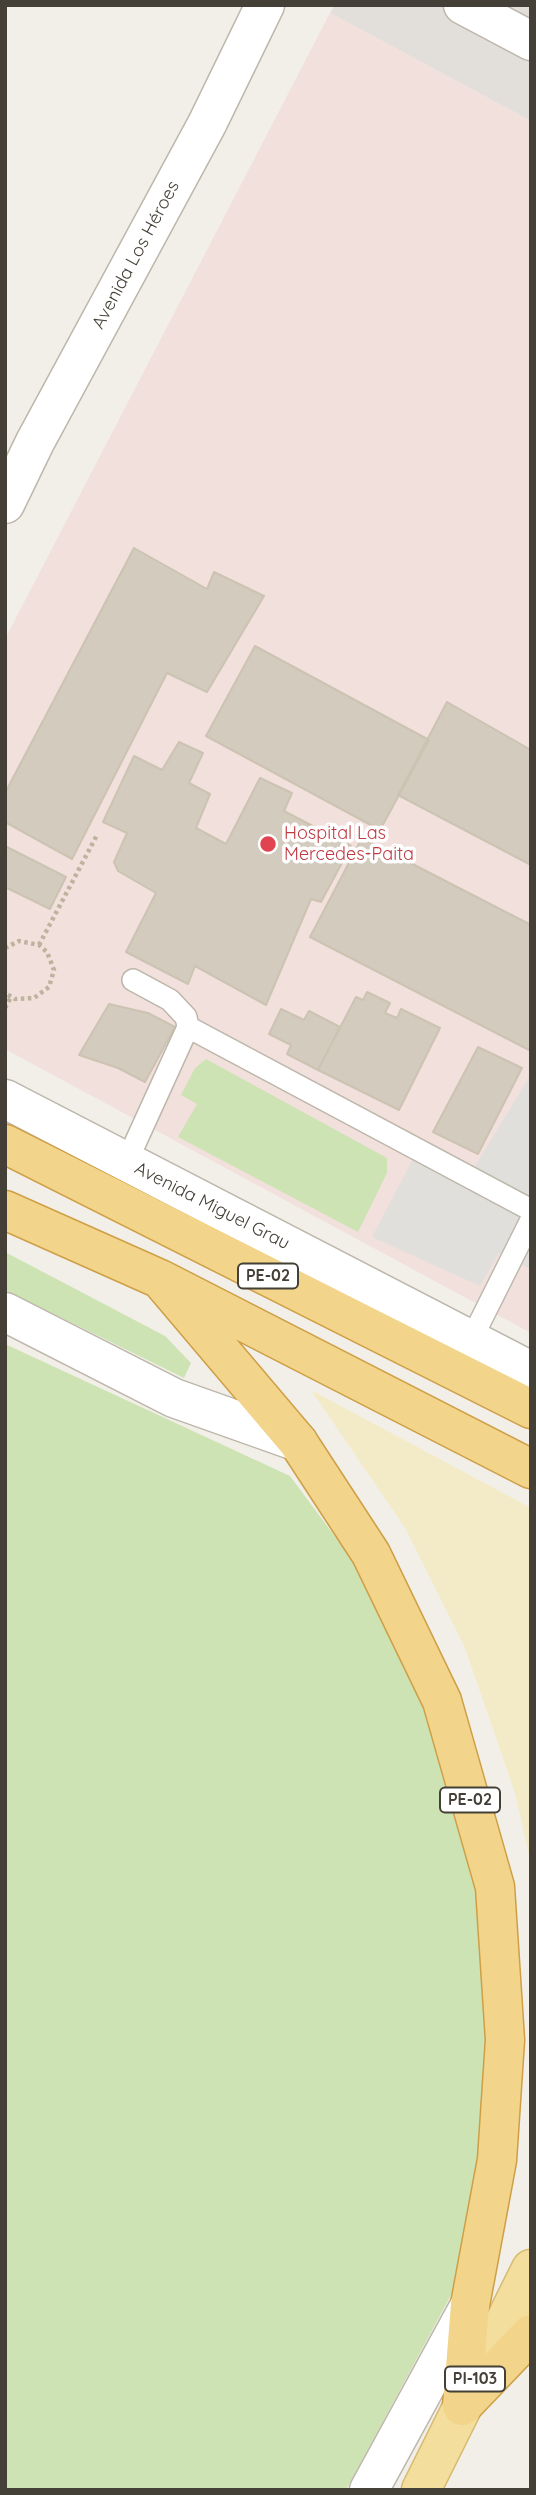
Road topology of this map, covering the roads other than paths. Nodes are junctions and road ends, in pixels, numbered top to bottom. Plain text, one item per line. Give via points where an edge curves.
1 (265, 5) edge
2 (463, 5) edge
3 (531, 41) edge
4 (5, 504) edge
5 (133, 980) dead end
6 (188, 1027) junction
7 (5, 1099) edge
8 (5, 1144) edge
9 (127, 1161) junction
10 (5, 1210) edge
11 (531, 1210) edge
12 (531, 1220) edge
13 (160, 1279) junction
14 (5, 1312) edge
15 (471, 1340) junction
16 (531, 1371) edge
17 (531, 1409) edge
18 (298, 1442) junction
19 (531, 1469) edge
20 (531, 2269) edge
21 (470, 2305) junction
22 (531, 2334) edge
23 (462, 2406) junction
24 (369, 2490) edge
25 (421, 2490) edge

1 - 4 street, Avenida Los Héroes via 207,124
2 - 3 street
5 - 6 lane via 170,1000 186,1017
6 - 9 lane
6 - 11 lane
7 - 9 street, Avenida Miguel Grau
8 - 17 highway, PE-02
9 - 15 street, Avenida Miguel Grau
10 - 13 highway, PE-02
12 - 15 lane
13 - 18 highway, PE-02
13 - 19 highway, PE-02
14 - 18 street via 174,1398
15 - 16 street, Avenida Miguel Grau
18 - 21 highway, PE-02 via 371,1554 442,1701 495,1887 505,2040 497,2160
20 - 23 main road, PI-103
21 - 23 highway, PE-02
21 - 24 street
22 - 23 highway
23 - 25 main road, PI-103

